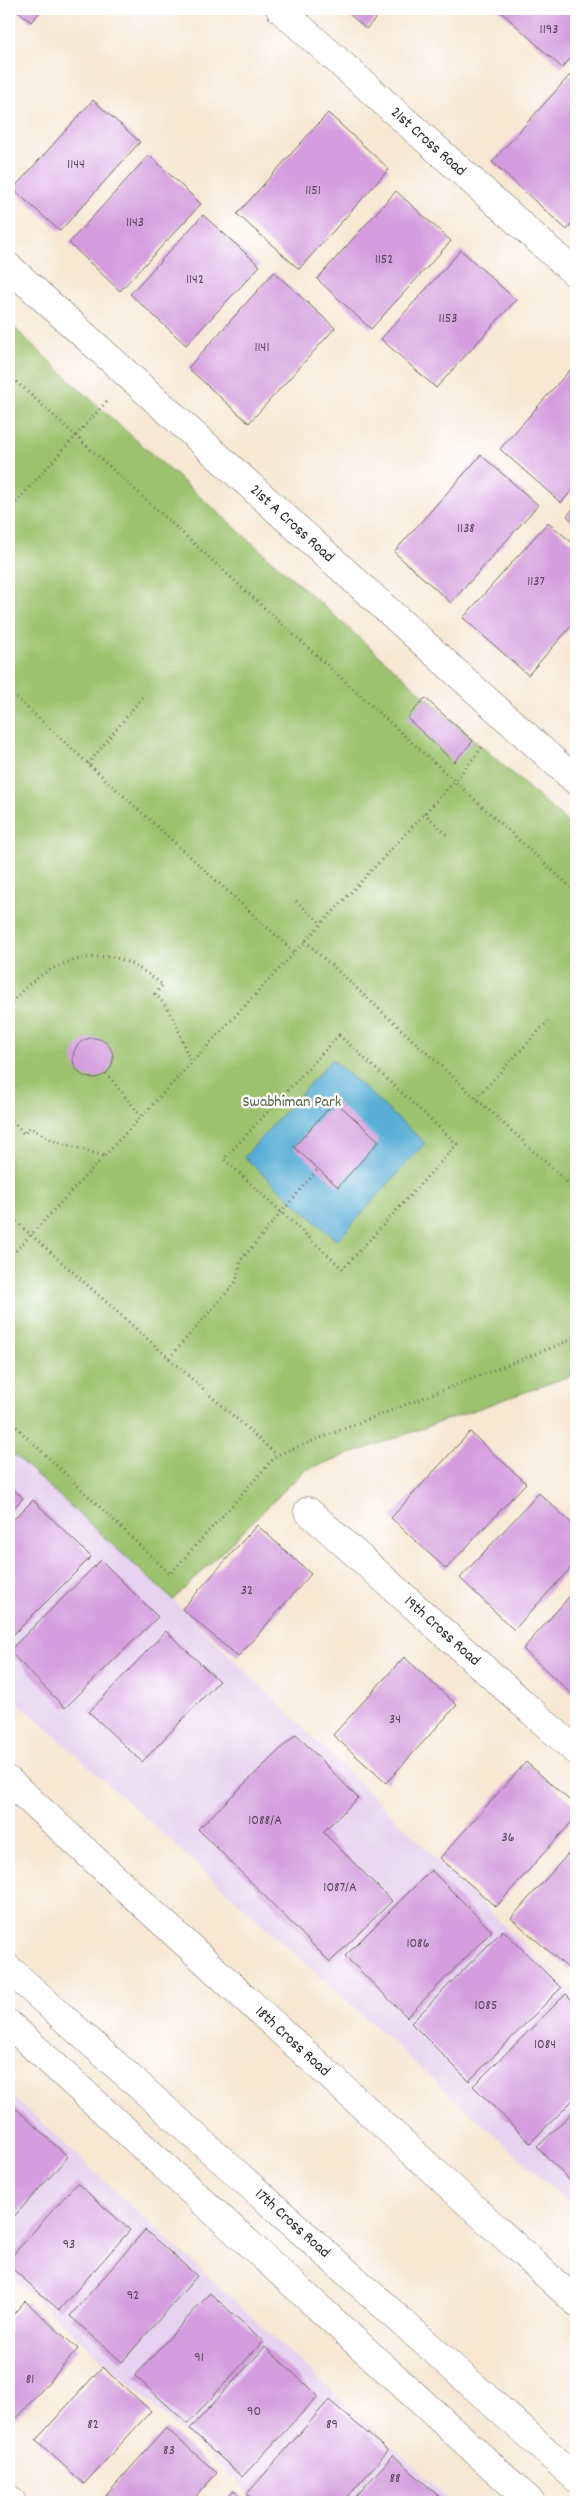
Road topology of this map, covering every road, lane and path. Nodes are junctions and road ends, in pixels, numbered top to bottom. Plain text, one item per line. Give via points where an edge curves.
1 (280, 9) edge
2 (9, 267) edge
3 (576, 274) edge
4 (9, 376) edge
5 (128, 376) junction
6 (76, 436) junction
7 (9, 510) edge
8 (9, 691) edge
9 (144, 695) dead end
10 (506, 718) junction
11 (88, 764) junction
12 (454, 781) junction
13 (576, 781) edge
14 (424, 813) junction
15 (447, 835) dead end
16 (576, 892) edge
17 (296, 901) dead end
18 (321, 924) junction
19 (305, 941) junction
20 (294, 952) junction
21 (9, 1006) edge
22 (548, 1021) dead end
23 (191, 1062) junction
24 (106, 1073) dead end
25 (476, 1098) junction
26 (142, 1116) junction
27 (9, 1117) edge
28 (104, 1156) junction
29 (318, 1169) dead end
30 (576, 1190) edge
31 (282, 1213) junction
32 (9, 1215) edge
33 (31, 1234) junction
34 (9, 1258) edge
35 (576, 1338) edge
36 (169, 1358) junction
37 (9, 1420) edge
38 (277, 1455) junction
39 (308, 1511) dead end
40 (576, 1751) edge
41 (9, 1781) edge
42 (9, 1970) edge
43 (9, 2024) edge
44 (576, 2302) edge
45 (576, 2478) edge
46 (9, 2499) edge
47 (12, 2502) edge
48 (531, 2502) edge

1 - 3 street, 21st Cross Road
2 - 5 street, 21st A Cross Road
4 - 6 path
5 - 6 path
5 - 10 street, 21st A Cross Road
6 - 7 path
6 - 12 path
8 - 11 path
9 - 11 path
10 - 12 path
10 - 13 street, 21st A Cross Road
11 - 20 path
12 - 14 path
12 - 16 path
14 - 15 path
14 - 18 path
17 - 18 path
18 - 19 path
19 - 20 path
19 - 25 path
20 - 23 path
21 - 23 path via 51,968 80,958 114,957 140,968 163,985 155,994 168,1007 178,1025
22 - 25 path
23 - 26 path
24 - 26 path
25 - 30 path
26 - 28 path
27 - 28 path via 24,1134 30,1127 52,1140
28 - 33 path
29 - 31 path
31 - 31 path via 224,1159 339,1035 458,1144 343,1269
31 - 36 path via 241,1260 236,1282
32 - 33 path
33 - 34 path
33 - 36 path
35 - 38 path
36 - 38 path
37 - 38 path via 170,1574
39 - 40 street, 19th Cross Road
41 - 44 street, 18th Cross Road
42 - 45 street, 17th Cross Road
43 - 48 street
46 - 47 street

